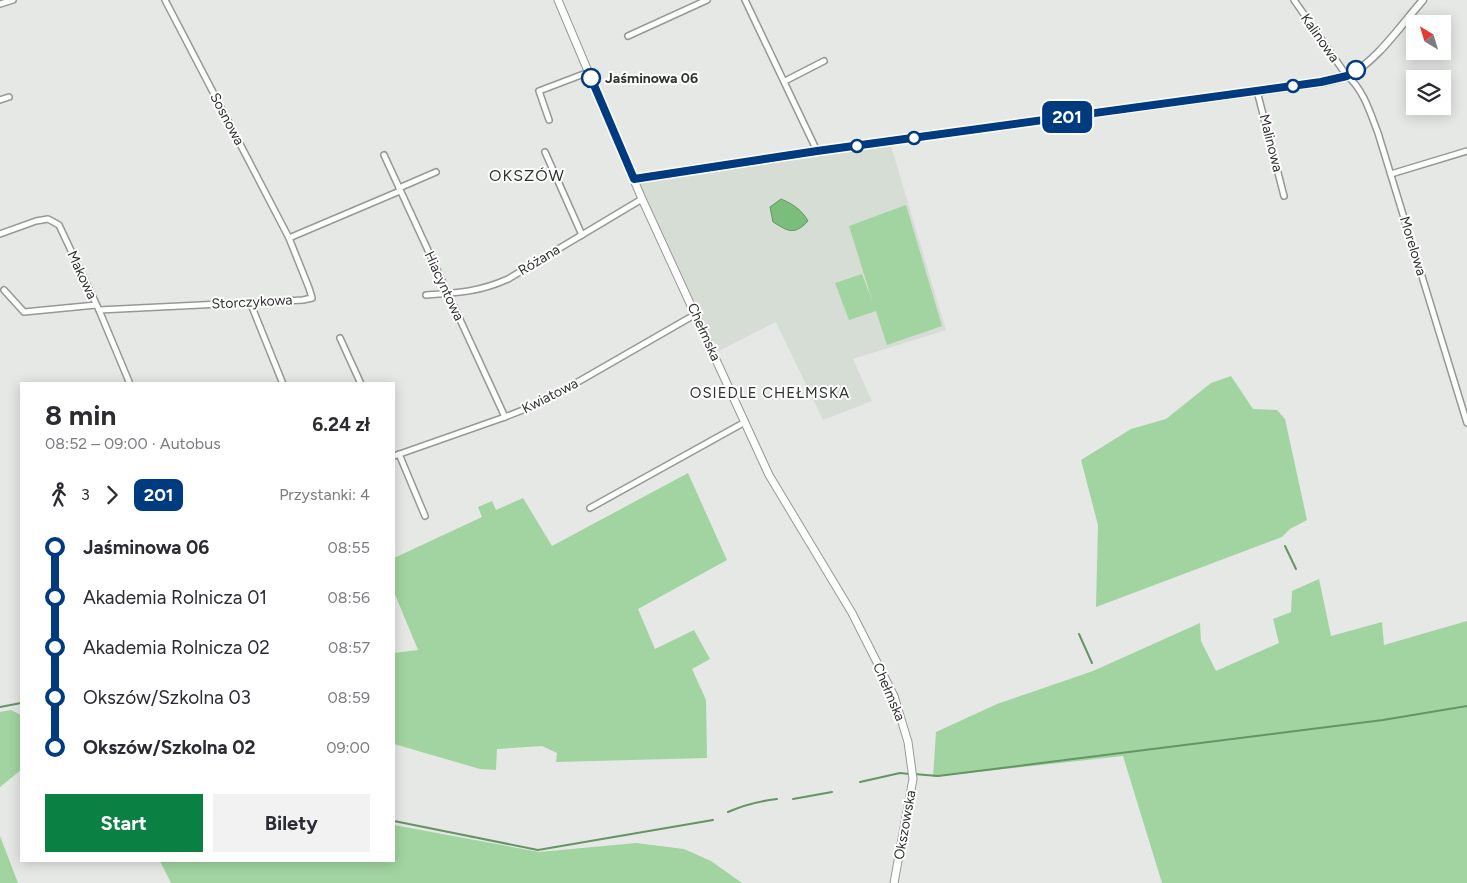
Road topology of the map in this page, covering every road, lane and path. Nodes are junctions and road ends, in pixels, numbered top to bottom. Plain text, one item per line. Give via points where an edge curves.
1 (13, 0) edge
2 (165, 0) edge
3 (558, 0) edge
4 (707, 0) edge
5 (745, 0) edge
6 (1294, 0) edge
7 (1423, 0) edge
8 (0, 4) edge
9 (628, 36) dead end
10 (824, 61) dead end
11 (589, 72) junction
12 (1347, 76) junction
13 (785, 81) junction
14 (1257, 91) junction
15 (8, 97) dead end
16 (0, 100) edge
17 (549, 120) dead end
18 (817, 151) junction
19 (1467, 151) edge
20 (545, 152) dead end
21 (384, 155) dead end
22 (436, 172) dead end
23 (1391, 174) junction
24 (634, 179) junction
25 (400, 190) junction
26 (1284, 196) dead end
27 (642, 199) junction
28 (0, 234) edge
29 (582, 235) junction
30 (289, 238) junction
31 (4, 290) dead end
32 (449, 293) junction
33 (426, 295) dead end
34 (250, 302) junction
35 (97, 307) junction
36 (696, 314) junction
37 (340, 338) dead end
38 (129, 382) edge
39 (282, 382) edge
40 (360, 382) edge
41 (505, 418) junction
42 (745, 422) junction
43 (1467, 423) edge
44 (396, 455) edge
45 (590, 508) dead end
46 (425, 516) dead end
47 (912, 766) joint
48 (894, 883) edge

1 - 8 street
2 - 30 street, Sosnowa
3 - 11 main road, Chełmska
4 - 9 street
5 - 13 street
6 - 12 street, Kalinowa
7 - 12 street via 1365,64
10 - 13 street
11 - 17 street via 538,91
11 - 24 main road, Chełmska
12 - 14 street
12 - 23 street, Morelowa via 1363,98
13 - 18 street
14 - 18 street
14 - 26 street, Malinowa
15 - 16 street
18 - 24 street
19 - 23 street
20 - 29 street
21 - 25 street, Hiacyntowa
22 - 25 street
23 - 43 street, Morelowa
24 - 27 main road, Chełmska
25 - 30 street
25 - 32 street, Hiacyntowa
27 - 29 street, Różana
27 - 36 main road, Chełmska
28 - 35 street, Makowa via 36,220 48,219 59,225
29 - 32 street, Różana via 493,285 480,290
30 - 34 street, Storczykowa via 312,298
31 - 35 street, Storczykowa via 24,312
32 - 33 street, Różana
32 - 41 street, Hiacyntowa
34 - 35 street, Storczykowa
34 - 39 street
35 - 38 street, Makowa
36 - 41 street, Kwiatowa via 543,402
36 - 42 main road, Chełmska
37 - 40 street
41 - 44 street, Kwiatowa
42 - 45 street
42 - 47 main road, Chełmska via 773,483 852,613 892,690
44 - 46 street
47 - 48 main road, Okszowska via 913,779

